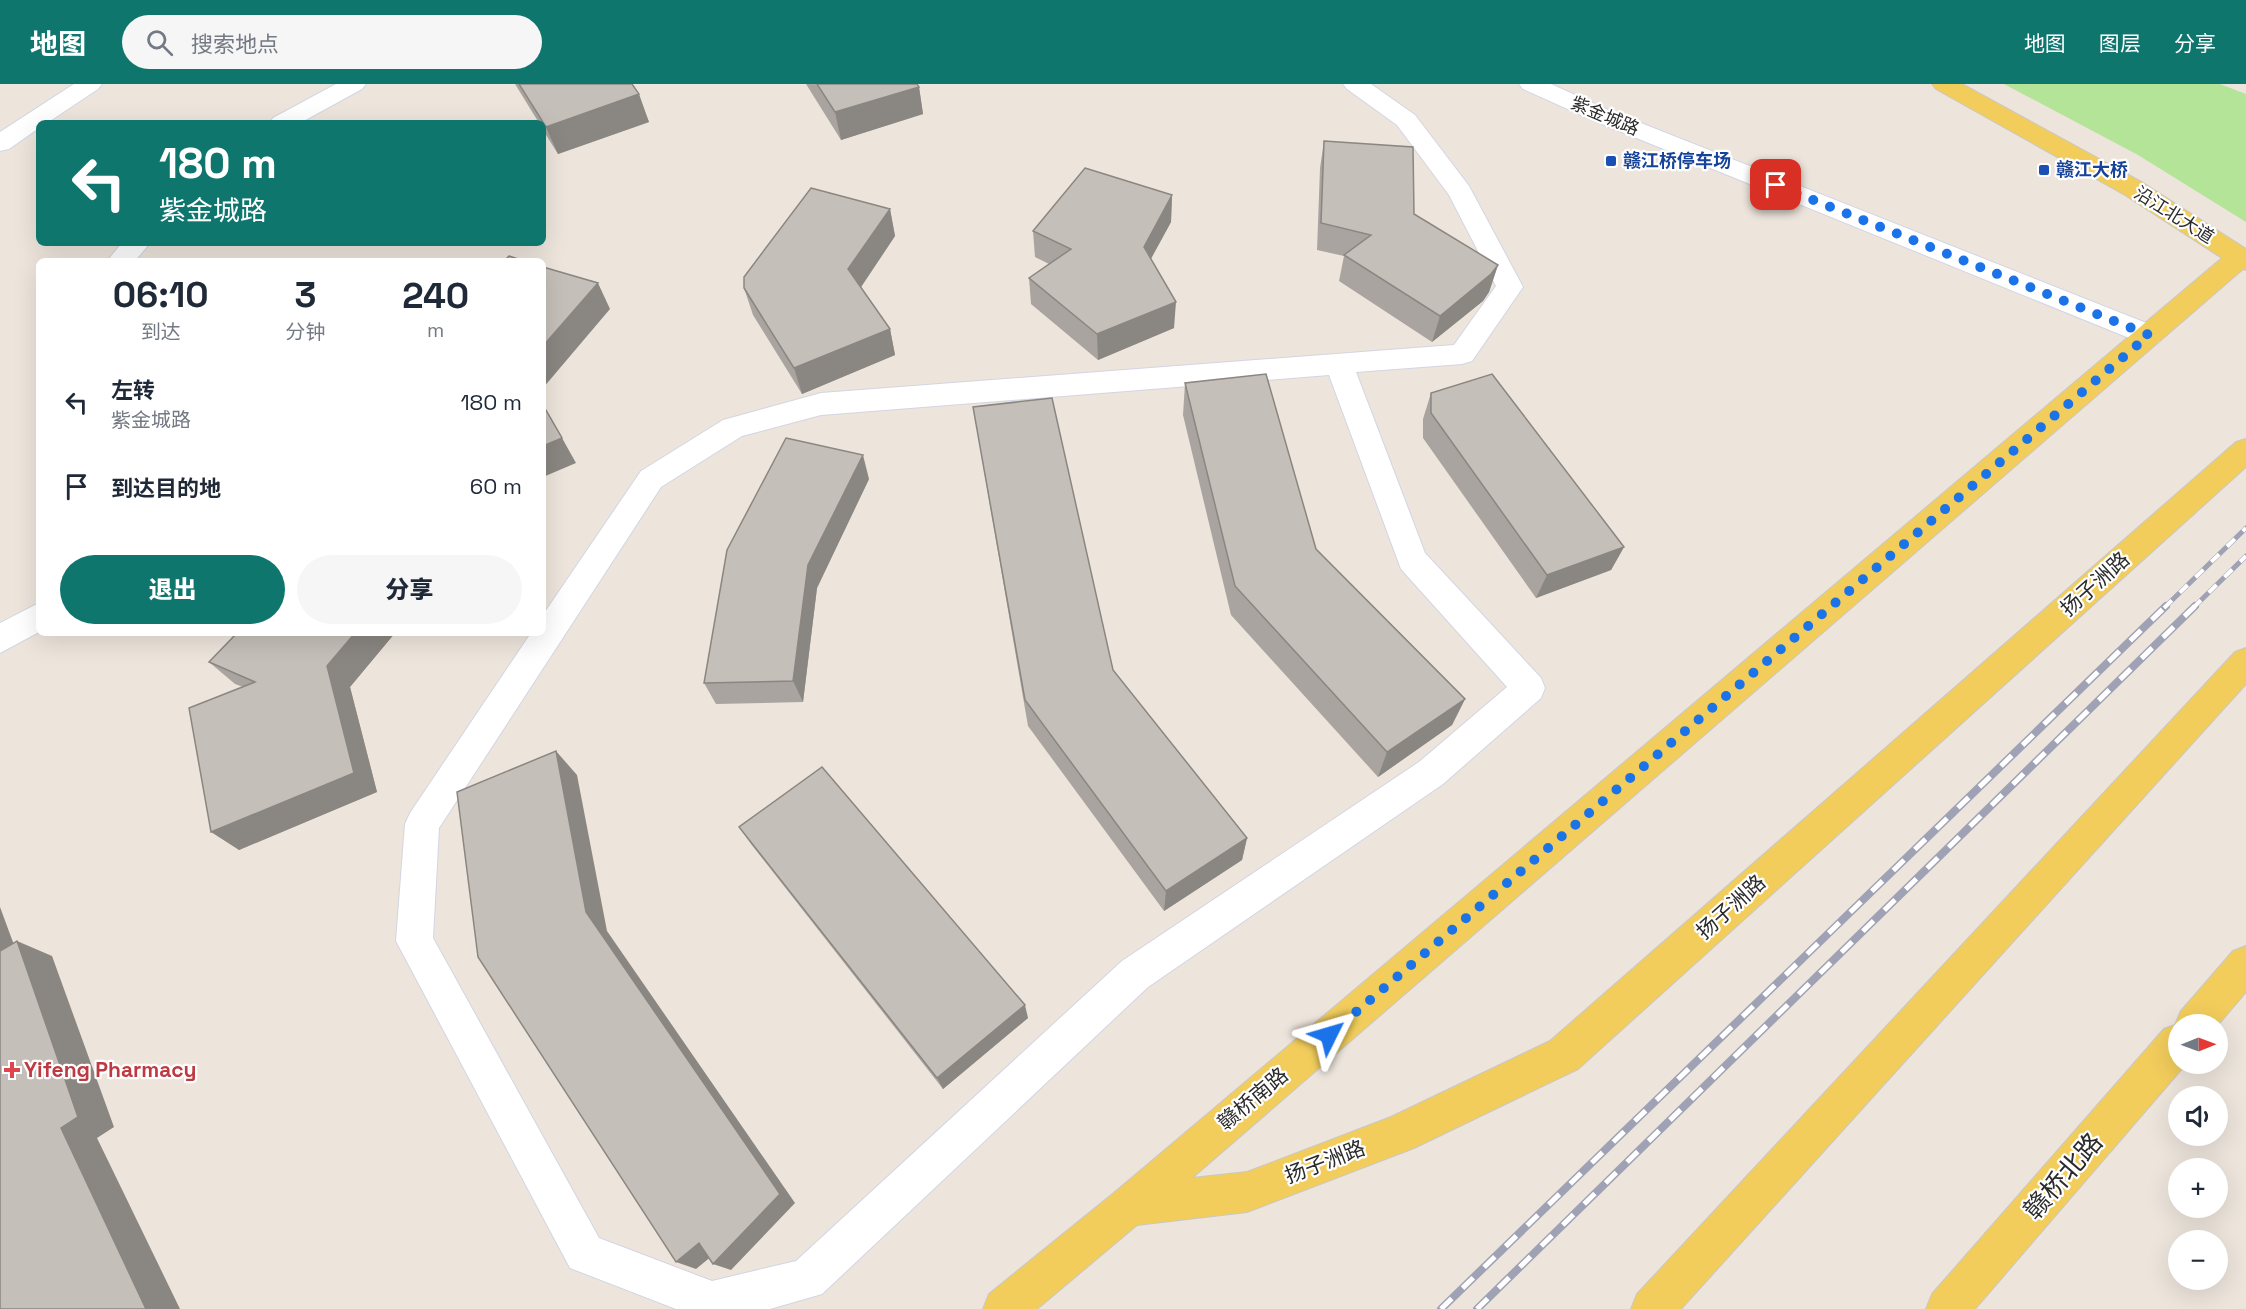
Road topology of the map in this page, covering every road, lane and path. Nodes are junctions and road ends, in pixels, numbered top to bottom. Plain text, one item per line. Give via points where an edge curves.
1 (90, 84) edge
2 (354, 84) edge
3 (1355, 84) edge
4 (1530, 84) edge
5 (1944, 84) edge
6 (288, 120) edge
7 (0, 143) edge
8 (134, 246) edge
9 (123, 258) edge
10 (2243, 259) edge
11 (2149, 335) junction
12 (1340, 363) junction
13 (2246, 450) edge
14 (36, 618) edge
15 (0, 639) edge
16 (2246, 662) edge
17 (2246, 964) edge
18 (2203, 1014) edge
19 (2168, 1055) edge
20 (1129, 1206) junction
21 (1004, 1309) edge
22 (1652, 1309) edge
23 (1947, 1309) edge

1 - 7 street
2 - 6 street
3 - 12 street via 1406,120 1460,192 1510,287 1462,354
4 - 11 street, 紫金城路
5 - 10 main road, 沿江北大道 via 2134,189
8 - 9 street
10 - 11 main road, 赣桥南路
11 - 20 main road, 赣桥南路
12 - 12 street via 821,404 733,428 651,479 422,824 414,941 585,1253 712,1302 807,1279 1135,974 1431,773 1529,688 1412,560
13 - 20 main road, 扬子洲路 via 1564,1055 1400,1134 1247,1192
14 - 15 street
16 - 22 main road
17 - 18 main road
19 - 23 main road, 赣桥北路
20 - 21 main road, 赣桥南路

